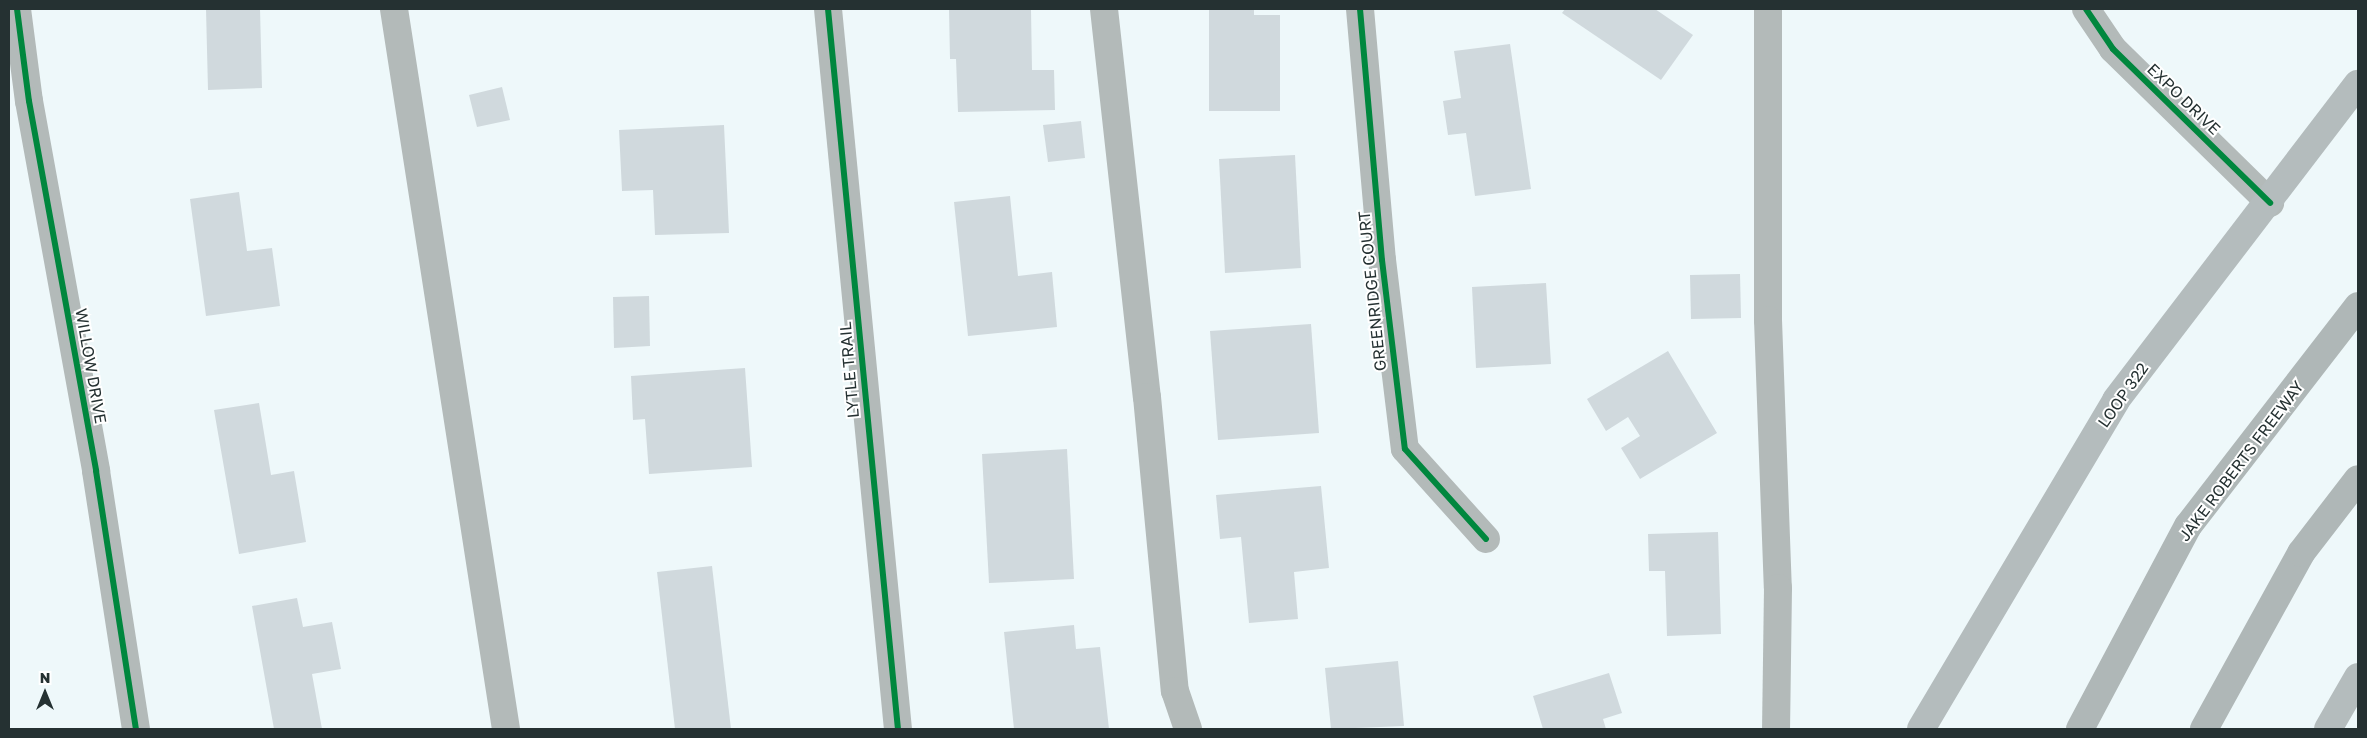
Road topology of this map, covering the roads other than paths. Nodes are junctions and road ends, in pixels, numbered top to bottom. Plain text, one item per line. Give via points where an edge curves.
1 (18, 9) edge
2 (394, 9) edge
3 (828, 9) edge
4 (1104, 9) edge
5 (1360, 9) edge
6 (1768, 9) edge
7 (2086, 9) edge
8 (2358, 84) edge
9 (2270, 203) junction
10 (2358, 306) edge
11 (2358, 479) edge
12 (1486, 539) dead end
13 (2358, 677) edge
14 (136, 729) edge
15 (506, 729) edge
16 (898, 729) edge
17 (1188, 729) edge
18 (1776, 729) edge
19 (1921, 729) edge
20 (2080, 729) edge
21 (2204, 729) edge
22 (2328, 729) edge

1 - 14 street, WILLOW DRIVE via 29,101 96,471
2 - 15 street
3 - 16 street, LYTLE TRAIL
4 - 17 street via 1146,387 1175,691
5 - 12 street, GREENRIDGE COURT via 1382,260 1404,449
6 - 18 street via 1768,320 1778,588
7 - 9 street, EXPO DRIVE via 2113,49
8 - 9 main road, LOOP 322
9 - 19 main road, LOOP 322 via 2116,400
10 - 20 highway, JAKE ROBERTS FREEWAY via 2188,526
11 - 21 highway via 2301,552
13 - 22 main road

